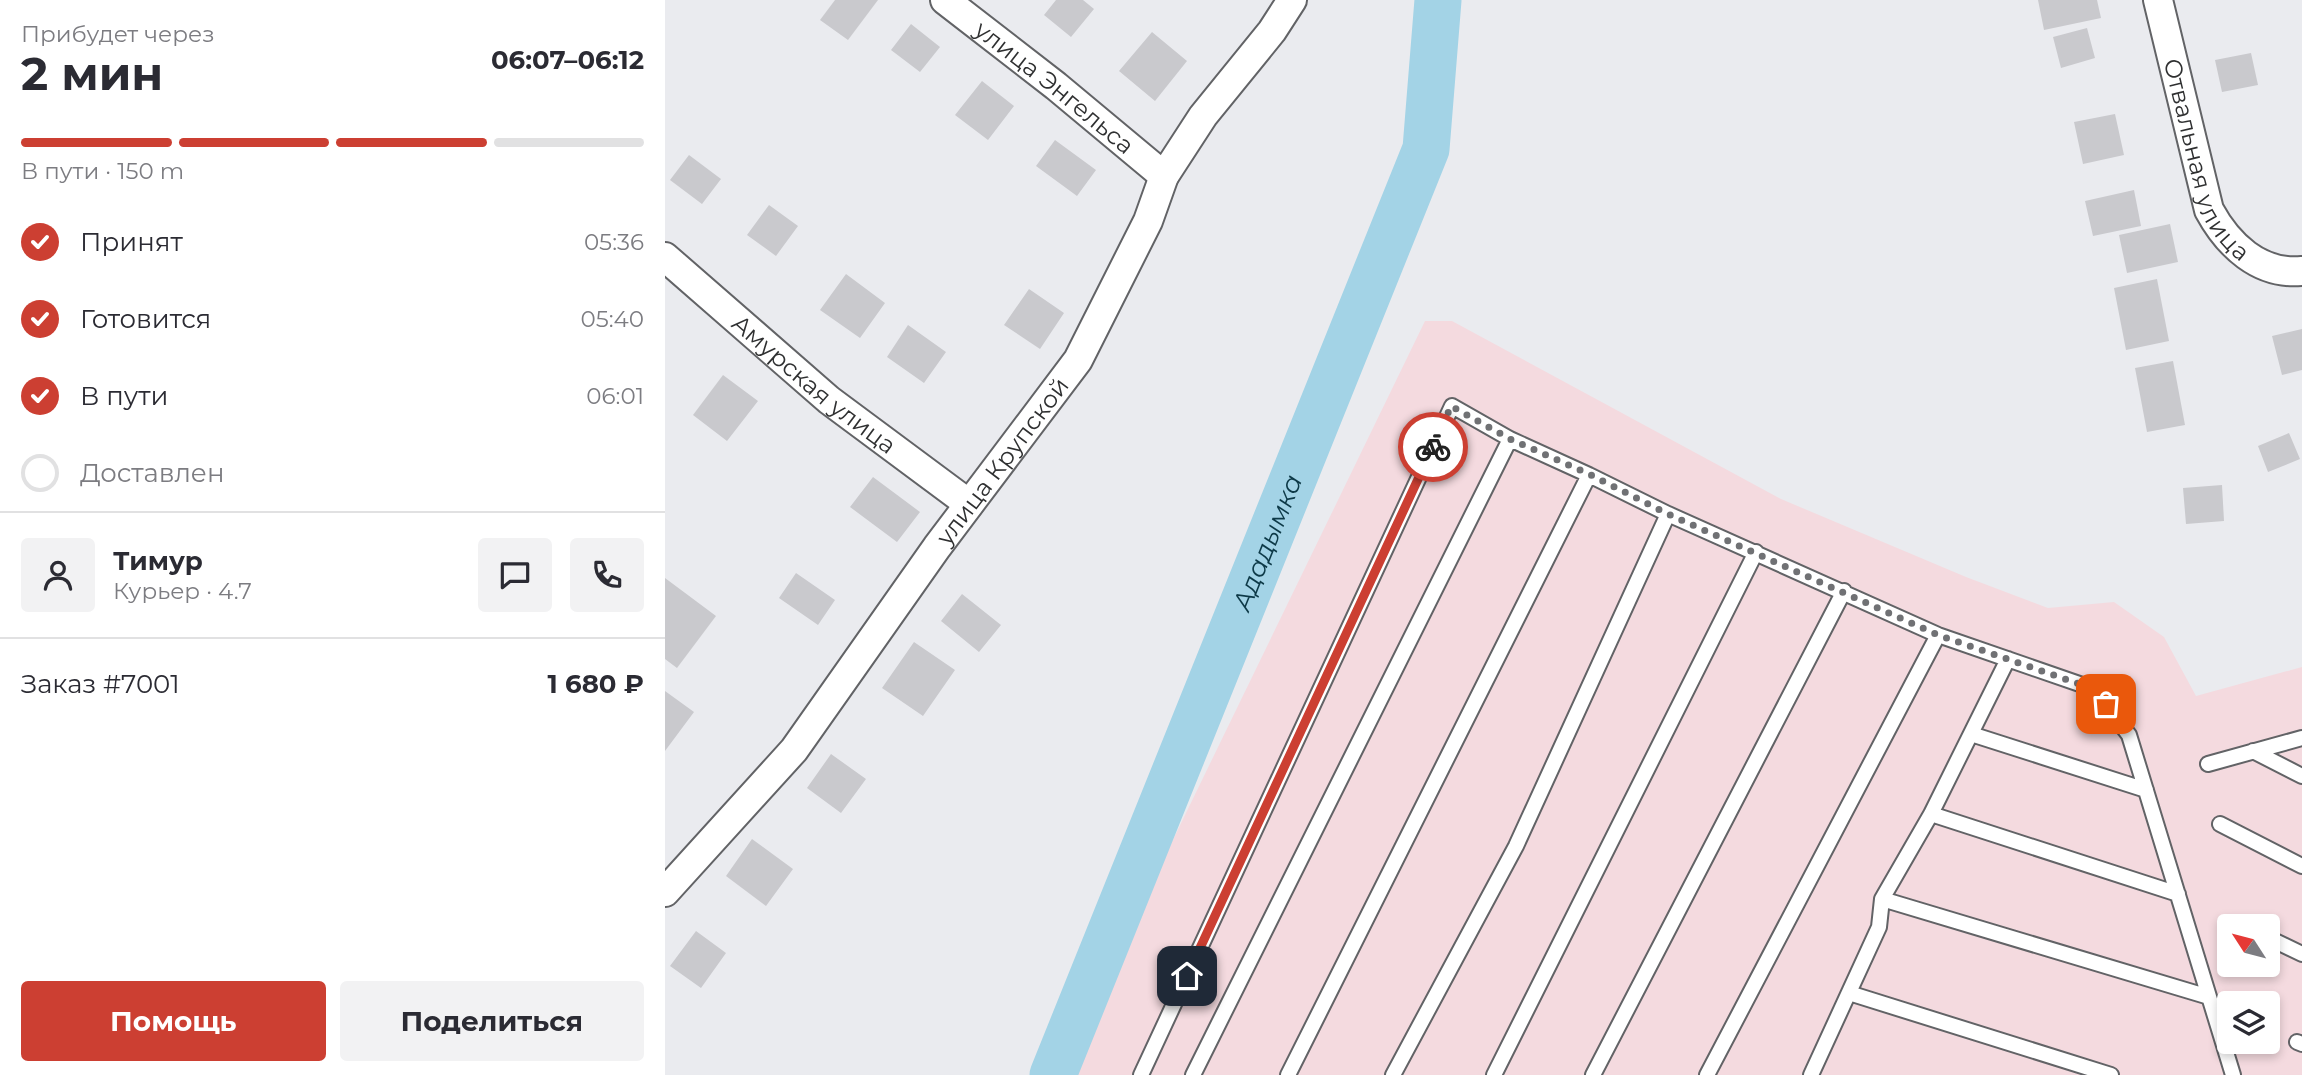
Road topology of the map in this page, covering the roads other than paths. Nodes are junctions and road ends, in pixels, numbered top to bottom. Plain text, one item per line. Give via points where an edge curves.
1 (945, 0) edge
2 (1291, 0) edge
3 (2158, 0) edge
4 (1164, 176) junction
5 (665, 257) edge
6 (2302, 271) edge
7 (1510, 439) junction
8 (1589, 474) junction
9 (969, 504) junction
10 (1668, 514) junction
11 (1756, 552) junction
12 (1844, 591) junction
13 (1938, 635) junction
14 (2008, 659) junction
15 (1971, 734) junction
16 (2302, 738) edge
17 (2253, 751) junction
18 (2208, 764) dead end
19 (2302, 776) edge
20 (2146, 790) junction
21 (1931, 814) junction
22 (2220, 824) dead end
23 (2302, 866) edge
24 (665, 892) edge
25 (2178, 894) junction
26 (1882, 899) junction
27 (2280, 943) edge
28 (2302, 954) edge
29 (1849, 993) junction
30 (2209, 997) junction
31 (1140, 1075) edge
32 (1193, 1075) edge
33 (1288, 1075) edge
34 (1393, 1075) edge
35 (1494, 1075) edge
36 (1593, 1075) edge
37 (1707, 1075) edge
38 (1811, 1075) edge
39 (2111, 1075) edge
40 (2233, 1075) edge

1 - 4 street, улица Энгельса
2 - 4 street, улица Крупской
3 - 6 street, Отвальная улица via 2209,210 2218,227 2238,250 2263,265
4 - 9 street, улица Крупской via 1148,221 1078,360
5 - 9 street, Амурская улица via 829,400
7 - 8 lane
7 - 31 lane via 1451,406
7 - 32 lane
8 - 10 lane
8 - 33 lane
9 - 24 street, улица Крупской via 794,750
10 - 11 lane
10 - 34 lane via 1516,846
11 - 12 lane
11 - 35 lane
12 - 13 lane
12 - 36 lane
13 - 14 lane
13 - 37 lane
14 - 15 lane
14 - 20 lane via 2094,689 2129,735
15 - 20 lane
15 - 21 lane
16 - 17 lane
17 - 18 lane
17 - 19 lane
20 - 25 lane
21 - 25 lane
21 - 26 lane
22 - 23 lane
25 - 30 lane
26 - 29 lane via 1879,927
26 - 30 lane
27 - 28 lane
29 - 38 lane
29 - 39 lane
30 - 40 lane

